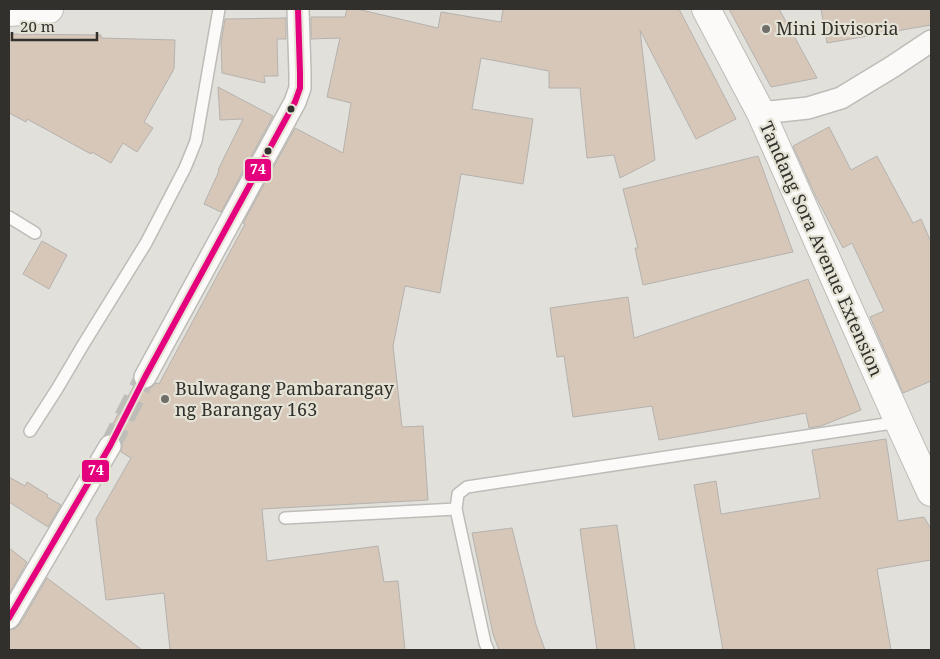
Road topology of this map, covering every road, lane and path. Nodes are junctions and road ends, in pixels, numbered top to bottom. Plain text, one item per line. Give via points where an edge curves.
1 (49, 9) edge
2 (219, 9) edge
3 (298, 9) edge
4 (706, 9) edge
5 (9, 11) edge
6 (931, 42) edge
7 (761, 113) junction
8 (9, 216) edge
9 (35, 233) dead end
10 (145, 377) tunnel mouth
11 (899, 422) junction
12 (30, 431) dead end
13 (110, 446) tunnel mouth
14 (931, 492) edge
15 (456, 509) junction
16 (285, 518) dead end
17 (9, 618) edge
18 (488, 650) edge

1 - 5 main road
2 - 12 lane via 196,141 185,168 146,243
3 - 10 street via 300,88 295,102
4 - 7 main road, Tandang Sora Avenue Extension
6 - 7 street via 841,98 808,108
7 - 11 main road, Tandang Sora Avenue Extension
8 - 9 lane
11 - 14 main road, Tandang Sora Avenue Extension
11 - 15 lane via 467,487 458,494
13 - 17 street
15 - 16 lane
15 - 18 lane

